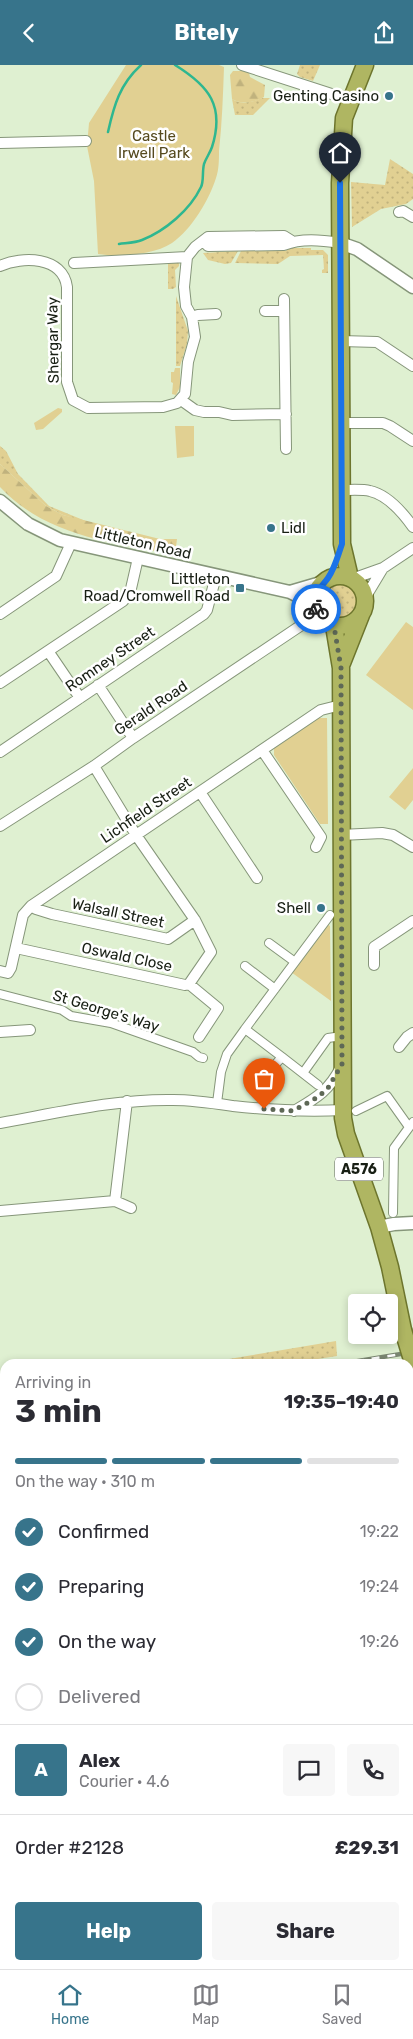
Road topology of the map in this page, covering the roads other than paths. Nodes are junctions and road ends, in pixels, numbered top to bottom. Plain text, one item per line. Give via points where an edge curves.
1 (242, 65) edge
2 (365, 65) edge
3 (350, 100) junction
4 (86, 141) dead end
5 (0, 143) edge
6 (398, 212) dead end
7 (413, 217) edge
8 (340, 243) junction
9 (187, 257) junction
10 (74, 263) dead end
11 (0, 267) edge
12 (413, 287) edge
13 (284, 299) dead end
14 (265, 311) dead end
15 (284, 311) junction
16 (216, 315) dead end
17 (192, 317) junction
18 (341, 341) junction
19 (413, 366) edge
20 (181, 400) junction
21 (286, 414) junction
22 (342, 423) junction
23 (413, 441) edge
24 (286, 449) dead end
25 (342, 490) junction
26 (2, 506) edge
27 (413, 527) edge
28 (71, 543) junction
29 (342, 544) junction
30 (413, 548) edge
31 (138, 559) junction
32 (383, 568) junction
33 (216, 576) junction
34 (351, 579) junction
35 (326, 580) junction
36 (290, 592) junction
37 (365, 598) junction
38 (317, 611) junction
39 (0, 614) edge
40 (361, 615) junction
41 (334, 626) junction
42 (48, 651) junction
43 (341, 668) junction
44 (0, 683) edge
45 (98, 685) junction
46 (80, 698) junction
47 (341, 705) junction
48 (133, 737) junction
49 (262, 750) junction
50 (0, 751) edge
51 (94, 766) junction
52 (200, 792) junction
53 (0, 826) edge
54 (136, 835) junction
55 (341, 835) junction
56 (316, 847) dead end
57 (413, 847) edge
58 (257, 878) dead end
59 (31, 906) junction
60 (330, 915) dead end
61 (195, 921) junction
62 (413, 921) edge
63 (269, 943) dead end
64 (16, 948) junction
65 (295, 961) junction
66 (374, 965) dead end
67 (245, 967) dead end
68 (4, 972) edge
69 (189, 984) junction
70 (275, 989) junction
71 (0, 993) edge
72 (245, 1029) junction
73 (30, 1030) dead end
74 (0, 1032) edge
75 (413, 1033) edge
76 (342, 1036) junction
77 (199, 1037) dead end
78 (399, 1047) dead end
79 (282, 1057) junction
80 (203, 1058) dead end
81 (342, 1064) junction
82 (274, 1067) dead end
83 (303, 1073) junction
84 (318, 1085) dead end
85 (127, 1101) junction
86 (217, 1103) junction
87 (293, 1111) junction
88 (350, 1111) junction
89 (0, 1123) edge
90 (411, 1125) edge
91 (115, 1201) junction
92 (131, 1208) dead end
93 (0, 1211) edge
94 (393, 1213) dead end
95 (413, 1223) edge
96 (379, 1227) junction
97 (412, 1359) edge

1 - 3 street
2 - 3 highway
3 - 8 highway via 344,118
4 - 5 street
6 - 7 street via 403,211
8 - 9 street via 292,241 284,236 208,237
8 - 12 street via 358,249
8 - 18 highway
9 - 10 street
9 - 17 street via 184,287 186,306
11 - 20 street, Shergar Way via 11,261 47,261 61,273 67,287 67,382 73,400 88,408 163,407
13 - 15 street
14 - 15 street
15 - 21 street
16 - 17 street
17 - 20 street via 195,337
18 - 19 street via 377,343
18 - 22 highway
20 - 21 street via 204,412
21 - 24 street
22 - 23 street via 383,423
22 - 25 highway
25 - 27 street via 376,493 400,509
25 - 29 highway
26 - 28 street, Littleton Road via 40,531
28 - 31 street, Littleton Road
28 - 39 street via 56,575
29 - 34 highway
29 - 35 highway
30 - 32 street
31 - 33 street, Littleton Road
31 - 42 street via 127,597
32 - 34 street
32 - 37 street
33 - 36 street, Littleton Road
33 - 45 street, Romney Street via 204,614
34 - 35 highway via 343,576
34 - 37 highway
35 - 36 street, Littleton Road
35 - 38 highway via 315,597
36 - 38 street, Littleton Road via 306,600
37 - 40 highway, A576
38 - 41 highway
38 - 48 street, Gerald Road
40 - 41 highway via 343,626
40 - 43 highway, A576
41 - 43 highway, A576
42 - 44 street
42 - 46 street
43 - 47 highway, A576
45 - 46 street, Romney Street
45 - 48 street
46 - 50 street, Romney Street
47 - 49 street, Lichfield Street via 321,710
47 - 55 highway, A576
48 - 51 street, Gerald Road
49 - 52 street, Lichfield Street
49 - 56 street via 321,837
51 - 53 street, Gerald Road
51 - 54 street
52 - 54 street, Lichfield Street
52 - 58 street
54 - 59 street, Lichfield Street
54 - 61 street
55 - 57 street via 382,833 393,835
55 - 76 highway, A576
59 - 61 street, Walsall Street via 52,914 168,939
59 - 64 street, Lichfield Street via 23,915
60 - 65 street
61 - 69 street, Oswald Close via 211,952
62 - 66 street via 374,947
63 - 65 street
64 - 68 street, Lichfield Street via 11,968
64 - 69 street, Oswald Close
65 - 70 street
67 - 70 street
69 - 77 street via 218,1008
70 - 72 street
71 - 80 street, St George's Way via 71,1015 111,1023
72 - 79 street
72 - 86 street via 227,1054
73 - 74 street
75 - 78 street
76 - 81 highway, A576
76 - 83 street via 328,1038
79 - 82 street
79 - 83 street
81 - 87 street via 328,1088
81 - 88 highway, A576
83 - 84 street
85 - 86 street
85 - 89 street
85 - 91 street
86 - 87 street
87 - 88 street
88 - 90 street via 387,1097
88 - 96 highway, A576 via 346,1134
90 - 94 street via 394,1148
91 - 92 street
91 - 93 street
95 - 96 street
96 - 97 highway, A576, bridge

